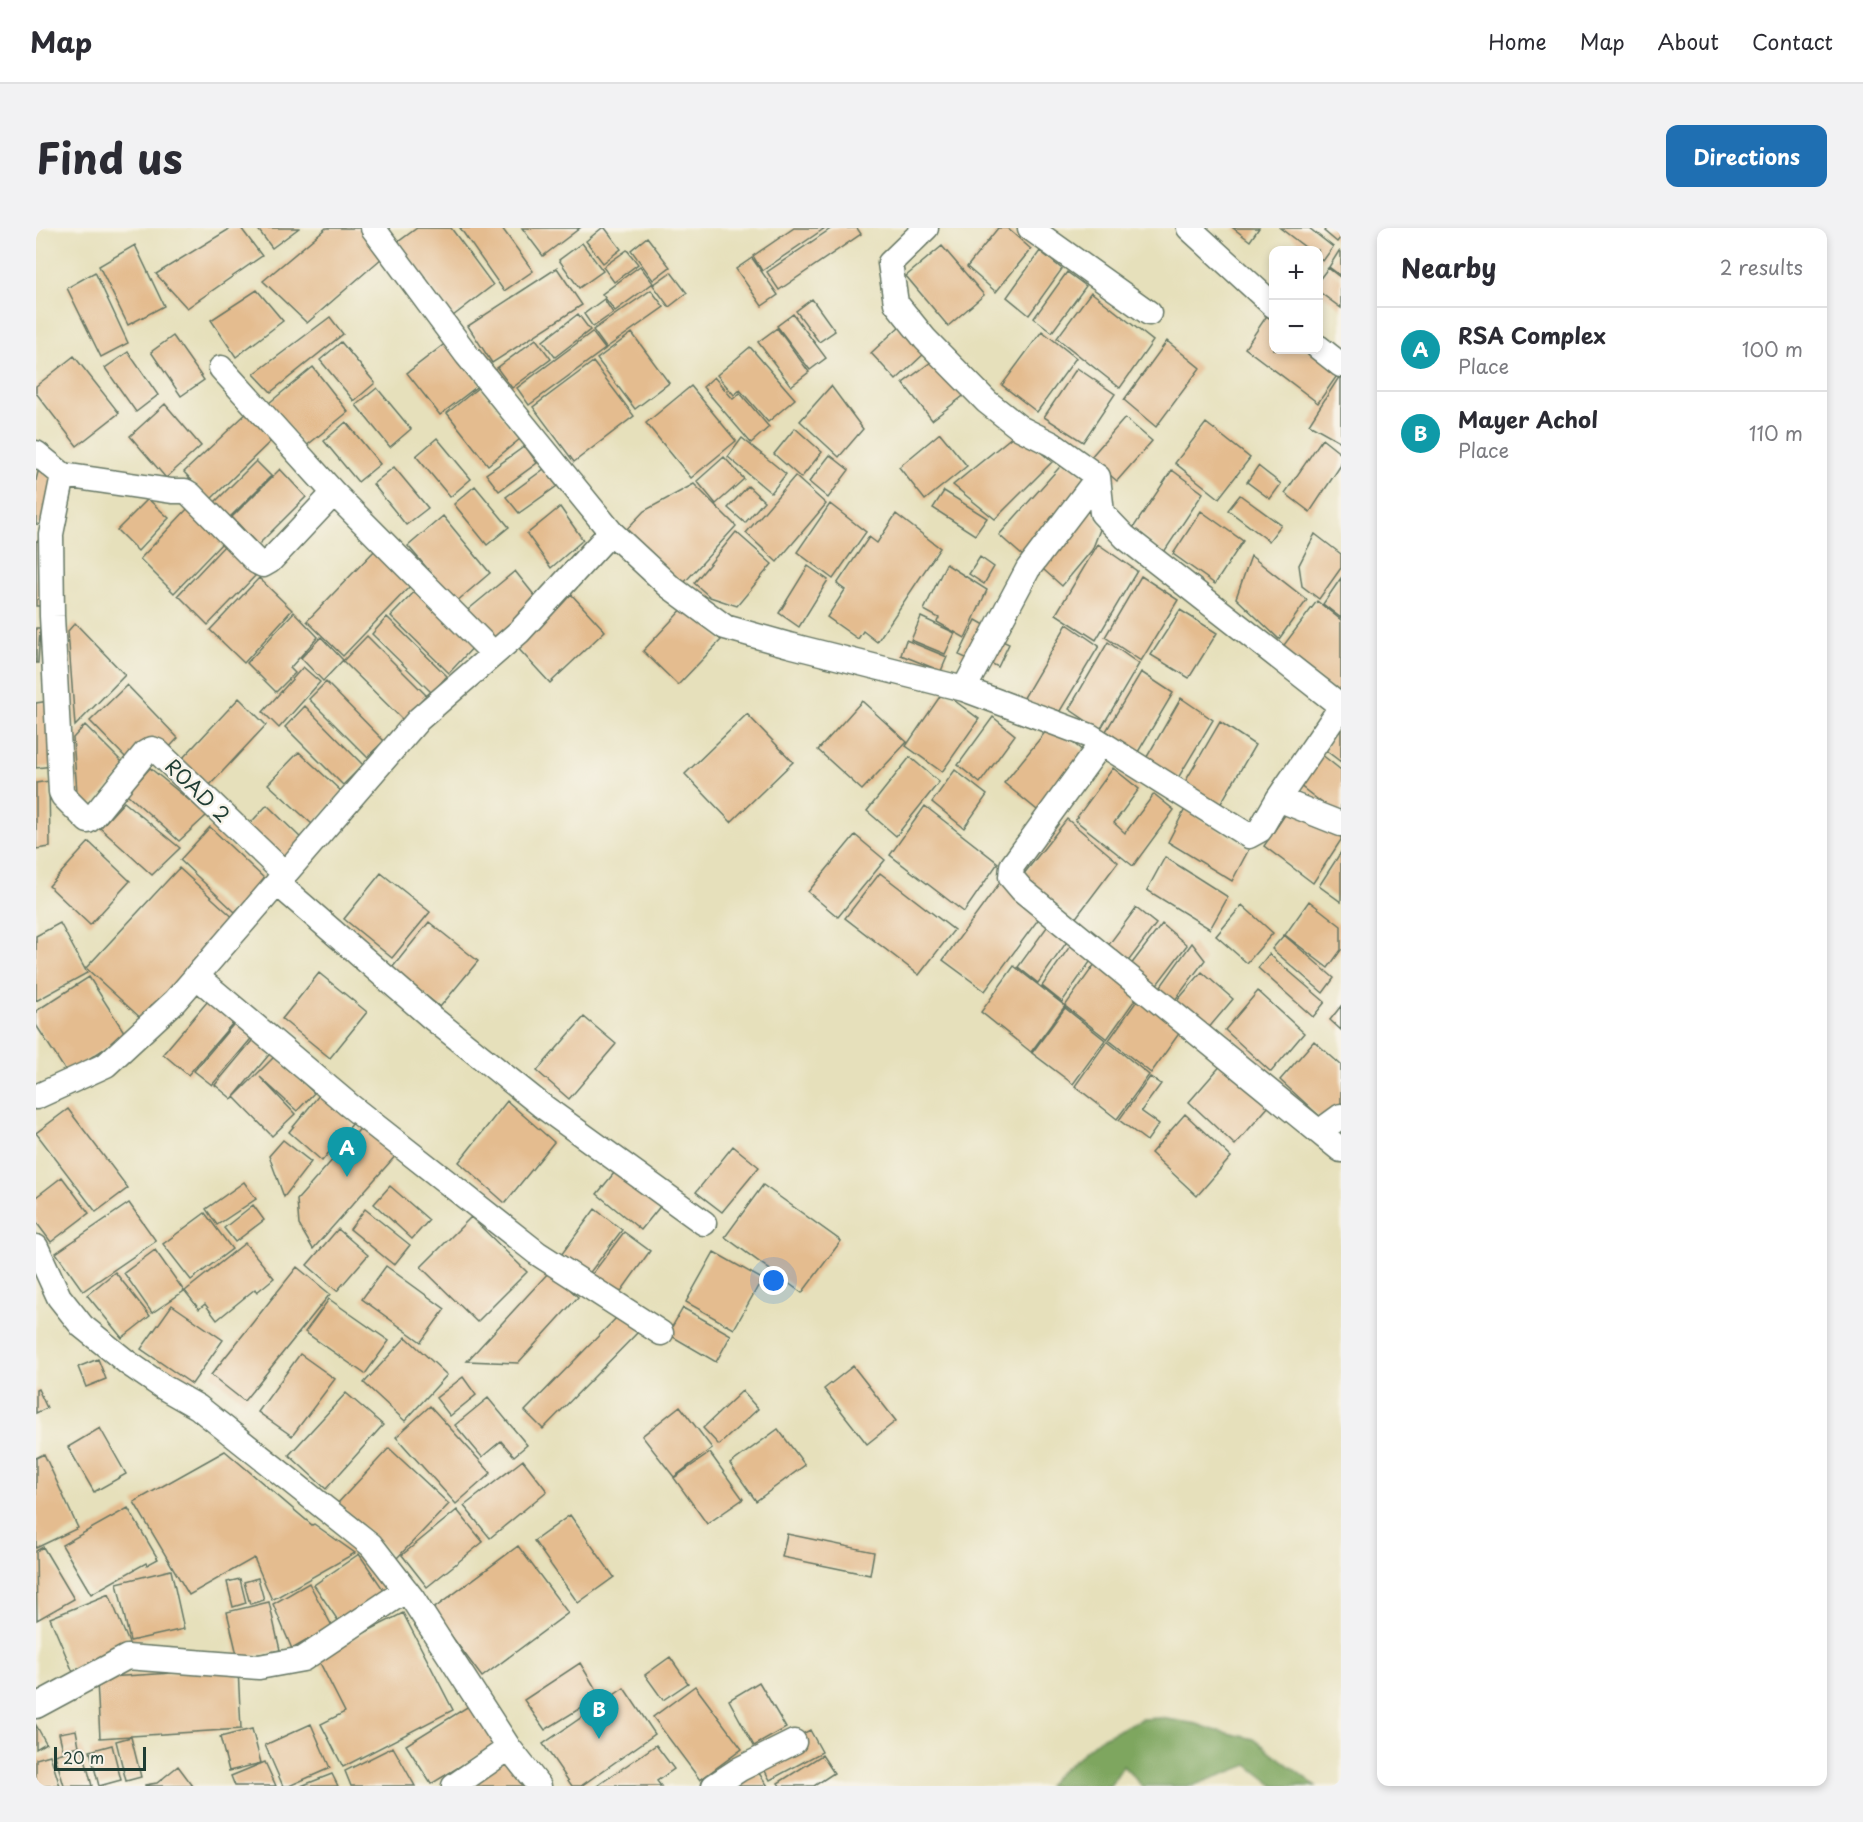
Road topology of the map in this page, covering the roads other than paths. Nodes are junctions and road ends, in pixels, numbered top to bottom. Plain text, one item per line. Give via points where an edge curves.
1 (926, 228) edge
2 (1030, 228) edge
3 (1189, 228) edge
4 (376, 229) edge
5 (1269, 301) edge
6 (1149, 313) dead end
7 (1323, 351) edge
8 (1341, 365) edge
9 (221, 368) dead end
10 (36, 453) edge
11 (63, 475) junction
12 (1098, 477) junction
13 (334, 493) junction
14 (611, 532) junction
15 (494, 652) junction
16 (964, 689) junction
17 (1341, 707) edge
18 (1101, 744) junction
19 (1278, 799) junction
20 (1341, 824) edge
21 (281, 879) junction
22 (196, 976) junction
23 (36, 1097) edge
24 (1341, 1116) edge
25 (1319, 1132) junction
26 (1341, 1150) edge
27 (704, 1223) dead end
28 (36, 1247) edge
29 (662, 1333) dead end
30 (406, 1590) junction
31 (36, 1706) edge
32 (794, 1742) dead end
33 (509, 1748) junction
34 (454, 1786) edge
35 (539, 1786) edge
36 (714, 1786) edge

1 - 12 street via 890,262 896,303 925,339 987,402 1020,428 1052,444
2 - 6 street
3 - 5 street
4 - 14 street via 467,355
7 - 8 street
9 - 13 street
10 - 11 street
11 - 13 street via 185,491 263,565
11 - 21 street, ROAD 2 via 51,534 63,796 88,821 152,749
12 - 16 street via 1028,569
12 - 17 street via 1102,513 1125,537
13 - 15 street
14 - 15 street via 519,632
14 - 16 street via 669,586 725,627
15 - 21 street via 419,719
16 - 18 street via 1090,736
17 - 19 street
18 - 19 street via 1249,836 1260,830
18 - 25 street via 1012,866 1011,877
19 - 20 street
21 - 22 street
21 - 27 street via 431,1017 541,1105
22 - 23 street via 175,1001 106,1065
22 - 29 street via 349,1105 537,1253
24 - 25 street
25 - 26 street
28 - 30 street via 59,1297 82,1326 128,1363 198,1407 371,1545
30 - 31 street via 303,1659 259,1667 127,1657
30 - 33 street
32 - 36 street
33 - 34 street
33 - 35 street

